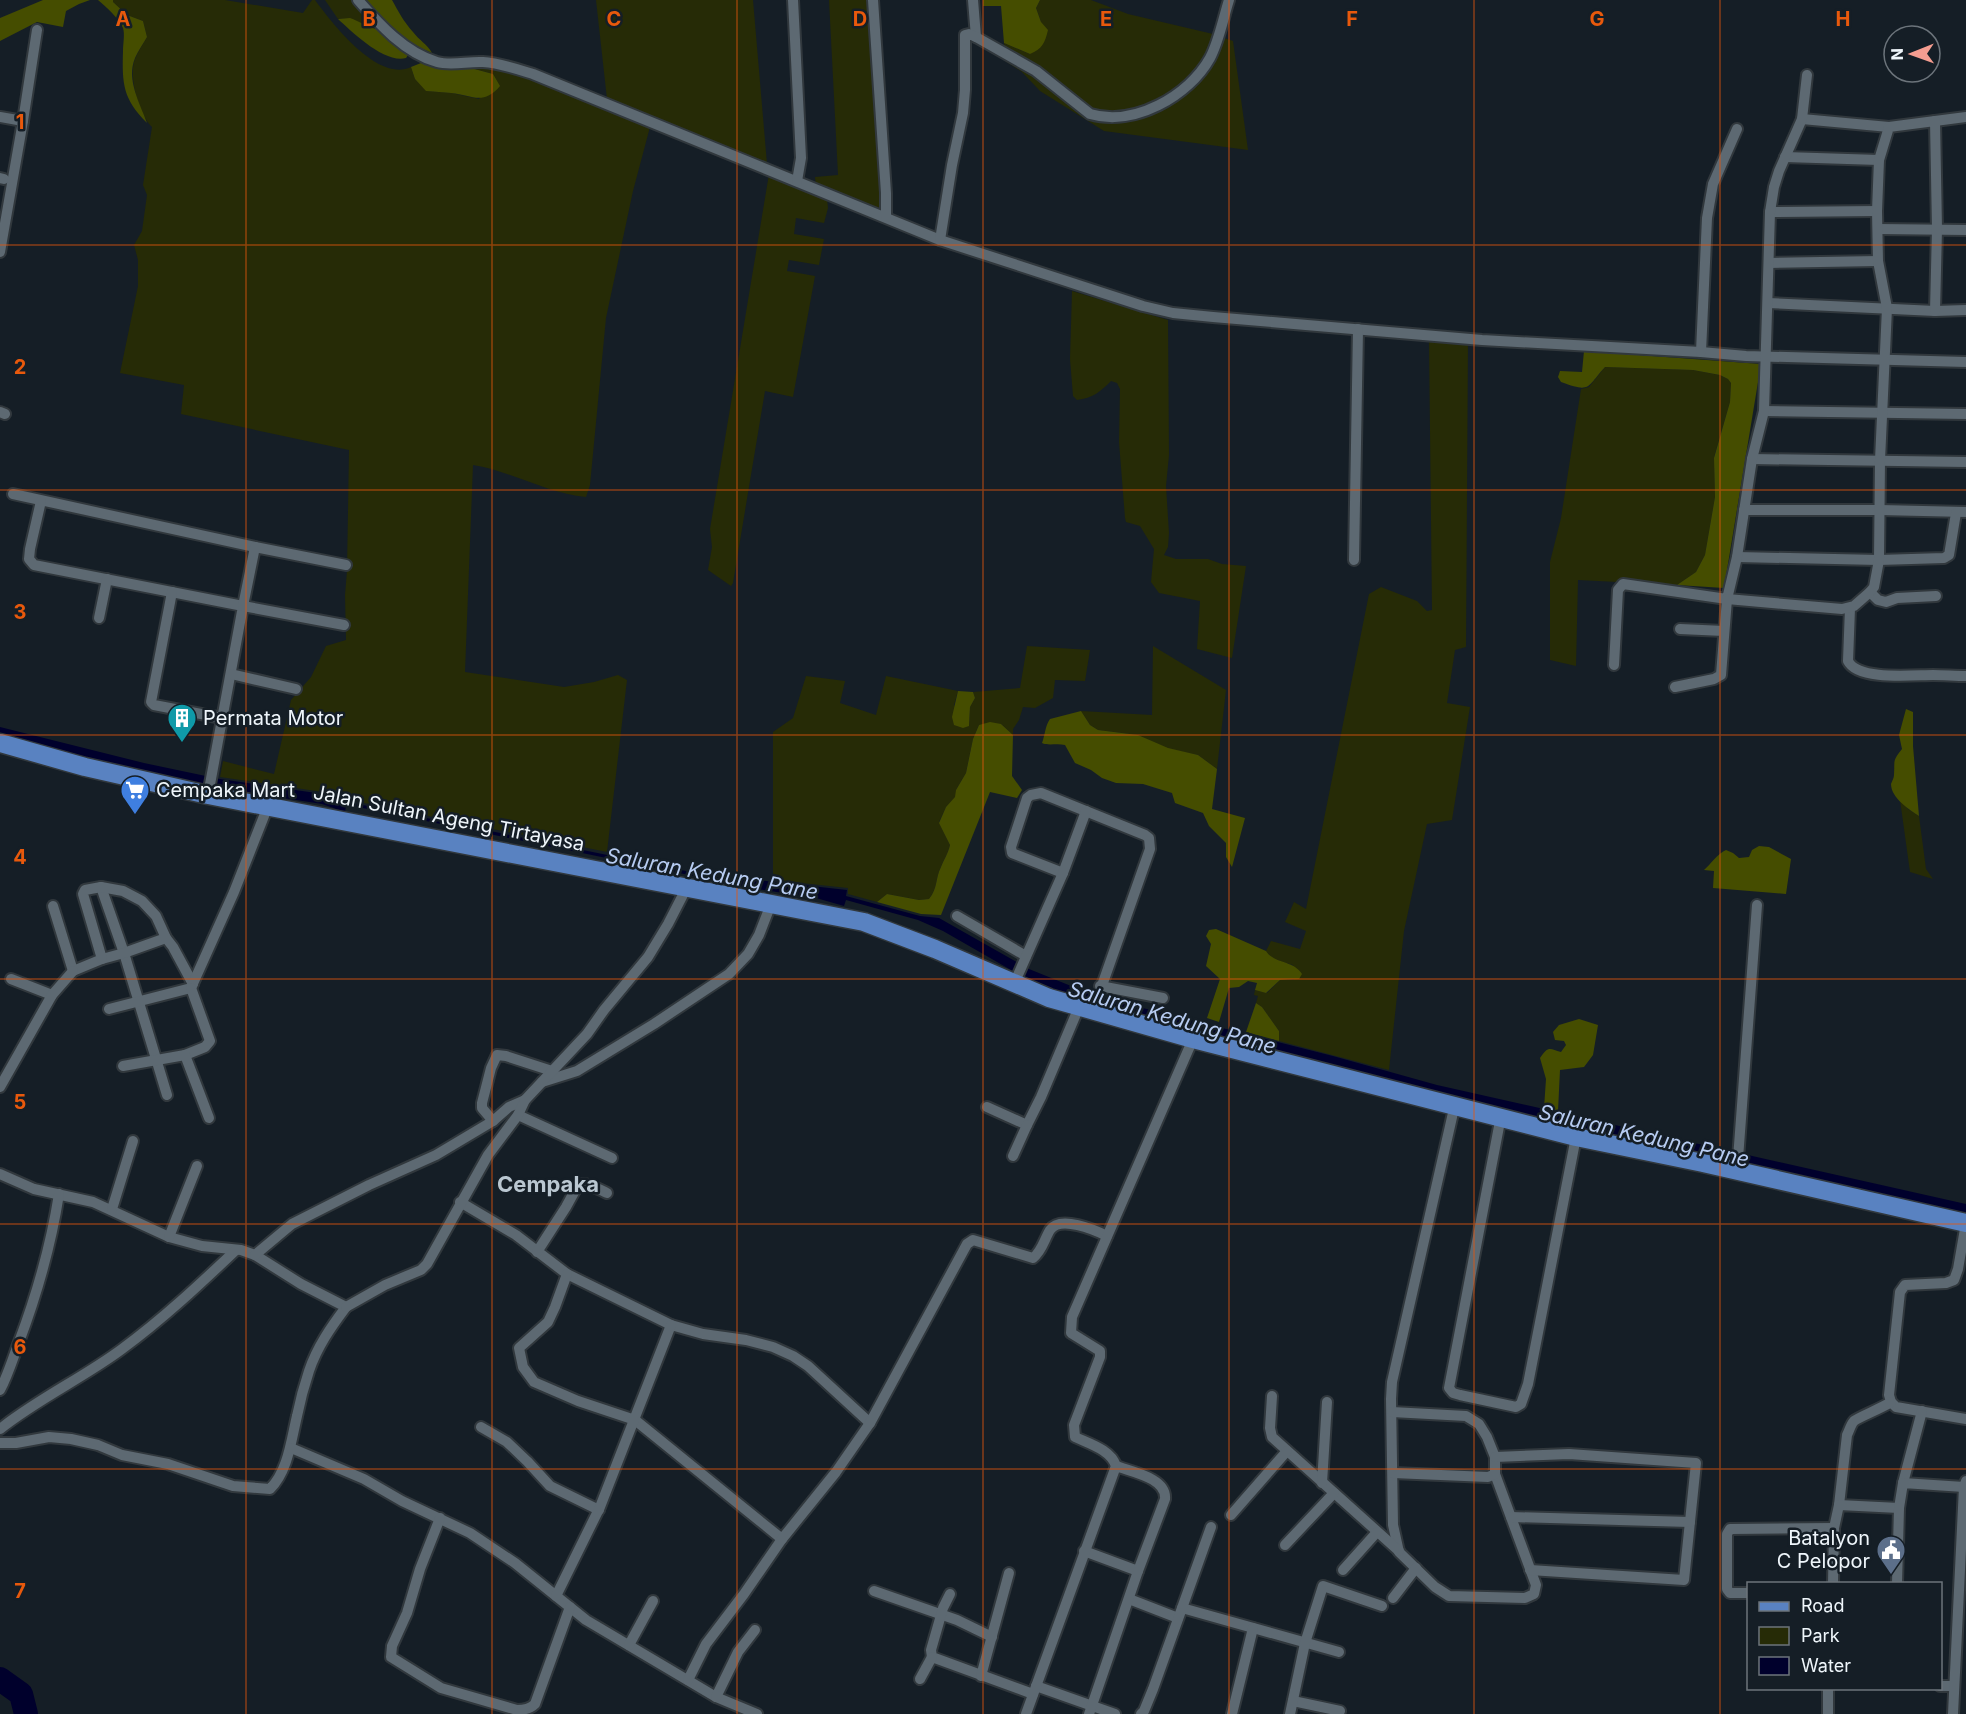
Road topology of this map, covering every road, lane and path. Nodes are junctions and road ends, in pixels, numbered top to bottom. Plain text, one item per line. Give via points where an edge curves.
1 (358, 0) edge
2 (793, 0) edge
3 (873, 0) edge
4 (973, 0) edge
5 (1229, 0) edge
6 (37, 30) dead end
7 (976, 37) junction
8 (1807, 75) dead end
9 (0, 117) edge
10 (1966, 117) edge
11 (1802, 119) junction
12 (23, 121) junction
13 (1935, 121) junction
14 (1888, 127) junction
15 (1737, 129) dead end
16 (1785, 158) junction
17 (1879, 160) junction
18 (797, 181) junction
19 (1877, 211) junction
20 (1770, 212) junction
21 (886, 217) junction
22 (1878, 229) junction
23 (1937, 229) junction
24 (1966, 230) edge
25 (940, 240) junction
26 (0, 252) edge
27 (1878, 261) junction
28 (1768, 263) junction
29 (1768, 303) junction
30 (1887, 308) junction
31 (1966, 310) edge
32 (1935, 311) junction
33 (1358, 329) junction
34 (1701, 352) junction
35 (1766, 357) junction
36 (1884, 359) junction
37 (1966, 362) edge
38 (1764, 411) junction
39 (1882, 412) junction
40 (1966, 414) edge
41 (1752, 459) junction
42 (1880, 460) junction
43 (1966, 462) edge
44 (13, 494) dead end
45 (41, 501) junction
46 (1744, 510) junction
47 (1880, 510) junction
48 (1961, 512) edge
49 (255, 547) junction
50 (1737, 557) junction
51 (1354, 560) dead end
52 (1879, 560) junction
53 (346, 565) dead end
54 (107, 579) junction
55 (172, 592) junction
56 (1870, 592) junction
57 (1936, 596) dead end
58 (1727, 599) junction
59 (243, 606) junction
60 (1850, 608) junction
61 (99, 618) dead end
62 (344, 625) dead end
63 (1680, 629) dead end
64 (1724, 631) junction
65 (1614, 665) dead end
66 (231, 674) junction
67 (1966, 676) edge
68 (1675, 687) dead end
69 (296, 689) dead end
70 (222, 718) junction
71 (0, 743) edge
72 (209, 791) junction
73 (268, 806) junction
74 (1086, 811) junction
75 (1062, 873) junction
76 (101, 886) junction
77 (687, 887) junction
78 (771, 904) junction
79 (1757, 905) dead end
80 (53, 906) dead end
81 (957, 916) dead end
82 (166, 938) junction
83 (124, 953) junction
84 (102, 959) junction
85 (1024, 959) junction
86 (73, 971) junction
87 (10, 979) dead end
88 (1015, 980) junction
89 (192, 986) junction
90 (1099, 989) junction
91 (52, 995) junction
92 (1164, 999) dead end
93 (137, 1001) junction
94 (109, 1008) dead end
95 (1088, 1009) junction
96 (1193, 1039) junction
97 (185, 1055) junction
98 (156, 1059) junction
99 (123, 1066) dead end
100 (552, 1071) junction
101 (542, 1082) junction
102 (0, 1087) edge
103 (167, 1095) dead end
104 (525, 1100) junction
105 (1455, 1104) junction
106 (987, 1107) dead end
107 (518, 1115) junction
108 (1501, 1116) junction
109 (209, 1118) dead end
110 (493, 1121) junction
111 (1027, 1125) junction
112 (1576, 1137) junction
113 (133, 1141) dead end
114 (1013, 1156) dead end
115 (612, 1158) dead end
116 (197, 1166) dead end
117 (1737, 1169) junction
118 (0, 1174) edge
119 (607, 1193) dead end
120 (59, 1194) junction
121 (460, 1202) junction
122 (112, 1209) junction
123 (1966, 1223) edge
124 (1107, 1236) junction
125 (169, 1237) junction
126 (246, 1252) junction
127 (537, 1252) junction
128 (1962, 1270) edge
129 (567, 1274) junction
130 (346, 1307) junction
131 (671, 1325) junction
132 (0, 1390) edge
133 (1272, 1396) dead end
134 (1327, 1402) dead end
135 (1891, 1402) junction
136 (1922, 1411) junction
137 (1392, 1412) junction
138 (1966, 1419) edge
139 (634, 1420) junction
140 (870, 1423) junction
141 (1, 1427) edge
142 (481, 1427) dead end
143 (0, 1443) edge
144 (291, 1448) junction
145 (1287, 1452) junction
146 (1495, 1457) junction
147 (1116, 1466) junction
148 (1393, 1473) junction
149 (1495, 1474) junction
150 (1322, 1483) junction
151 (1903, 1483) junction
152 (1965, 1484) edge
153 (1334, 1493) junction
154 (1839, 1505) junction
155 (1899, 1508) junction
156 (599, 1510) junction
157 (1231, 1515) dead end
158 (1511, 1517) junction
159 (440, 1518) junction
160 (1690, 1522) junction
161 (1211, 1527) dead end
162 (1834, 1528) junction
163 (1377, 1532) junction
164 (782, 1539) junction
165 (1285, 1545) dead end
166 (1084, 1551) junction
167 (1399, 1551) junction
168 (1416, 1568) junction
169 (1343, 1570) dead end
170 (1530, 1570) junction
171 (1138, 1571) junction
172 (1010, 1573) dead end
173 (1833, 1582) edge
174 (1897, 1582) edge
175 (874, 1591) dead end
176 (1747, 1593) edge
177 (950, 1594) dead end
178 (556, 1596) junction
179 (1393, 1598) dead end
180 (1129, 1599) junction
181 (653, 1601) dead end
182 (1382, 1606) dead end
183 (570, 1607) junction
184 (1180, 1613) junction
185 (942, 1615) junction
186 (1253, 1628) junction
187 (755, 1630) dead end
188 (992, 1637) junction
189 (1305, 1643) junction
190 (629, 1645) junction
191 (1339, 1652) dead end
192 (932, 1657) junction
193 (981, 1676) junction
194 (920, 1679) dead end
195 (688, 1680) junction
196 (1942, 1686) edge
197 (1954, 1686) junction
198 (1034, 1690) junction
199 (1828, 1690) edge
200 (716, 1697) junction
201 (1293, 1701) junction
202 (1090, 1709) edge
203 (1340, 1711) dead end
204 (757, 1714) edge
205 (1026, 1714) edge
206 (1115, 1714) edge
207 (1141, 1714) edge
208 (1232, 1714) edge
209 (1290, 1714) edge
210 (1828, 1714) edge
211 (1953, 1714) edge

1 - 18 street via 404,45 437,62 485,62 533,74
2 - 18 street via 801,158
3 - 21 street
4 - 7 street
5 - 7 street via 1210,56 1199,75 1154,107 1118,116 1090,114 1036,71
6 - 12 street
7 - 25 street via 967,34 964,38 963,113
8 - 11 street
9 - 12 street
10 - 13 street
11 - 14 street
11 - 16 street
12 - 26 street
13 - 14 street
13 - 23 street
14 - 17 street
15 - 34 street via 1713,184 1707,218
16 - 17 street
16 - 20 street
17 - 19 street
18 - 21 street
19 - 20 street
19 - 22 street
20 - 28 street
21 - 25 street
22 - 23 street
22 - 27 street
23 - 24 street
23 - 32 street
25 - 33 street via 1173,313
27 - 28 street
27 - 30 street
28 - 29 street
29 - 30 street
29 - 35 street
30 - 32 street
30 - 36 street
31 - 32 street
33 - 34 street
33 - 51 street
34 - 35 street
35 - 36 street
35 - 38 street
36 - 37 street
36 - 39 street
38 - 39 street
38 - 41 street
39 - 40 street
39 - 42 street
41 - 42 street
41 - 46 street
42 - 43 street
42 - 47 street
44 - 45 street
45 - 49 street
45 - 54 street via 29,560 34,565
46 - 47 street
46 - 50 street
47 - 48 street
47 - 52 street
48 - 52 street via 1946,557
49 - 53 street
49 - 59 street
50 - 52 street
50 - 58 street
52 - 56 street
54 - 55 street
54 - 61 street
55 - 59 street
55 - 70 street via 151,702
56 - 57 street via 1886,602
56 - 60 street
58 - 60 street
58 - 64 street
58 - 65 street via 1623,585 1618,590
59 - 62 street
59 - 66 street
60 - 67 street via 1848,661 1856,669 1895,675
63 - 64 street
64 - 68 street via 1721,675
66 - 69 street
66 - 70 street
70 - 72 street
71 - 72 main road, Jalan Sultan Ageng Tirtayasa via 85,766
72 - 73 main road, Jalan Sultan Ageng Tirtayasa
73 - 77 main road, Jalan Sultan Ageng Tirtayasa
73 - 89 street
74 - 75 street
74 - 75 street via 1041,793 1027,798 1012,854
74 - 90 street via 1145,835 1150,843
75 - 85 street
76 - 82 street via 142,901 156,916
76 - 83 street
76 - 84 street via 83,894
77 - 78 main road, Jalan Sultan Ageng Tirtayasa
77 - 100 street via 648,957
78 - 88 main road, Jalan Sultan Ageng Tirtayasa via 864,922
78 - 101 street via 748,954 729,974 576,1071
79 - 117 street
80 - 86 street
81 - 85 street
82 - 83 street
82 - 89 street
83 - 84 street
83 - 93 street
84 - 86 street
85 - 88 street
86 - 91 street
87 - 91 street
88 - 95 main road, Jalan Sultan Ageng Tirtayasa via 1049,998
89 - 93 street
89 - 97 street via 210,1041 209,1045
90 - 92 street
90 - 95 street
91 - 102 street
93 - 94 street
93 - 98 street
95 - 96 main road, Jalan Sultan Ageng Tirtayasa
95 - 111 street
96 - 105 main road, Jalan Sultan Ageng Tirtayasa
96 - 124 street
97 - 98 street
97 - 109 street
98 - 99 street
98 - 103 street
100 - 101 street
100 - 110 street via 497,1055 482,1103
101 - 104 street
104 - 107 street
104 - 110 street
105 - 108 main road, Jalan Sultan Ageng Tirtayasa
105 - 137 street via 1392,1382
106 - 111 street
107 - 115 street
107 - 121 street
108 - 112 main road, Jalan Sultan Ageng Tirtayasa
108 - 112 street via 1449,1388 1460,1395 1515,1407 1521,1404
110 - 126 street via 436,1155 292,1224
111 - 114 street
112 - 117 main road, Jalan Sultan Ageng Tirtayasa
113 - 122 street
116 - 125 street
117 - 123 main road, Jalan Sultan Ageng Tirtayasa
118 - 120 street via 34,1189
119 - 127 street via 578,1185
120 - 122 street
120 - 132 street via 45,1262
121 - 127 street
121 - 130 street via 441,1242 421,1270
122 - 125 street
123 - 128 street
124 - 140 street via 1082,1226 1057,1224 1033,1258 973,1240 967,1244
124 - 147 street via 1070,1326 1071,1333 1100,1351 1074,1425 1075,1437 1109,1454
125 - 126 street
126 - 130 street
126 - 141 street via 122,1349
127 - 129 street
128 - 135 street via 1946,1283 1912,1283 1900,1292
129 - 131 street
129 - 139 street via 546,1324 519,1348 523,1367 534,1382
130 - 144 street via 323,1339 310,1369
131 - 139 street
131 - 140 street via 773,1347 793,1356
133 - 145 street via 1272,1437
134 - 150 street
135 - 136 street via 1896,1407
135 - 154 street via 1855,1420 1850,1428
136 - 138 street
136 - 151 street
137 - 146 street via 1466,1416 1479,1424
137 - 148 street
139 - 156 street
139 - 164 street
140 - 164 street
142 - 156 street via 507,1442 550,1486
143 - 144 street via 49,1437 71,1439 168,1464 233,1486 267,1490 280,1475
144 - 159 street
145 - 150 street
145 - 157 street
146 - 149 street
146 - 160 street via 1569,1454 1696,1463
147 - 166 street
147 - 171 street via 1155,1481 1166,1492
148 - 149 street via 1481,1477
148 - 167 street via 1393,1525
149 - 158 street
150 - 153 street
151 - 152 street
151 - 155 street
152 - 197 street
153 - 163 street
153 - 165 street
154 - 155 street
154 - 162 street
155 - 174 street
156 - 178 street
158 - 160 street
158 - 170 street
159 - 178 street via 506,1557
159 - 183 street via 391,1657 441,1688 518,1710 532,1708
160 - 170 street via 1684,1580
161 - 184 street
162 - 173 street
162 - 176 street via 1730,1529 1727,1588 1730,1593
163 - 167 street
163 - 169 street
164 - 195 street via 706,1644
166 - 171 street
166 - 198 street
167 - 168 street
168 - 170 street via 1449,1596 1525,1598 1534,1594 1536,1585
168 - 179 street
171 - 180 street
172 - 188 street
175 - 185 street
177 - 185 street
178 - 183 street
180 - 184 street
180 - 202 street
181 - 190 street
182 - 189 street via 1323,1586
183 - 190 street
184 - 186 street
184 - 207 street
185 - 188 street
185 - 192 street
186 - 189 street
186 - 208 street
187 - 200 street via 738,1652
188 - 193 street
189 - 191 street
189 - 201 street
190 - 195 street
192 - 193 street
192 - 194 street
193 - 198 street
195 - 200 street
196 - 197 street
197 - 211 street
198 - 202 street
198 - 205 street
199 - 210 street
200 - 204 street
201 - 203 street
201 - 209 street
202 - 206 street

